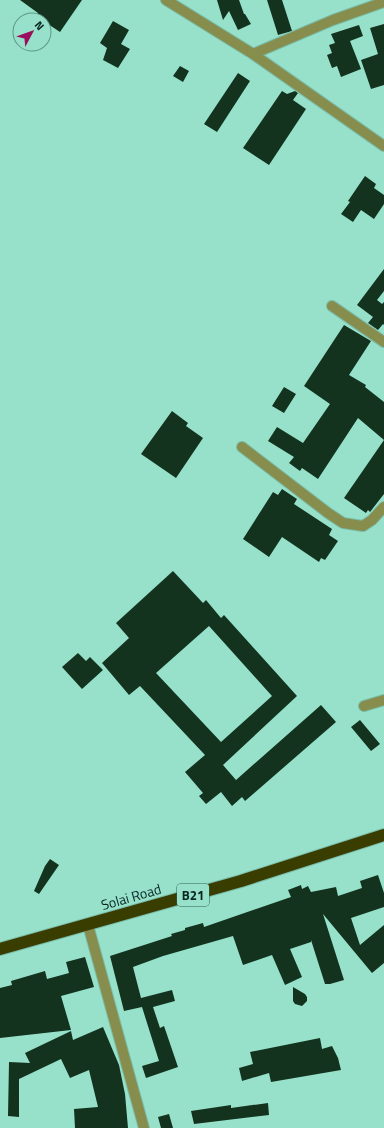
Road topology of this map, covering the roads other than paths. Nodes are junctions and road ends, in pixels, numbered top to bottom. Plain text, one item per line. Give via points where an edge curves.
1 (166, 0) edge
2 (384, 1) edge
3 (253, 54) junction
4 (384, 146) edge
5 (332, 306) dead end
6 (384, 342) edge
7 (242, 447) dead end
8 (384, 507) edge
9 (384, 700) edge
10 (364, 706) dead end
11 (384, 835) edge
12 (88, 925) junction
13 (0, 949) edge
14 (144, 1128) edge

1 - 3 street
2 - 3 street
3 - 4 street
5 - 6 street
7 - 8 street via 343,523 363,526
9 - 10 street
11 - 12 highway, Solai Road / B21 via 241,881
12 - 13 highway, Solai Road / B21
12 - 14 street

